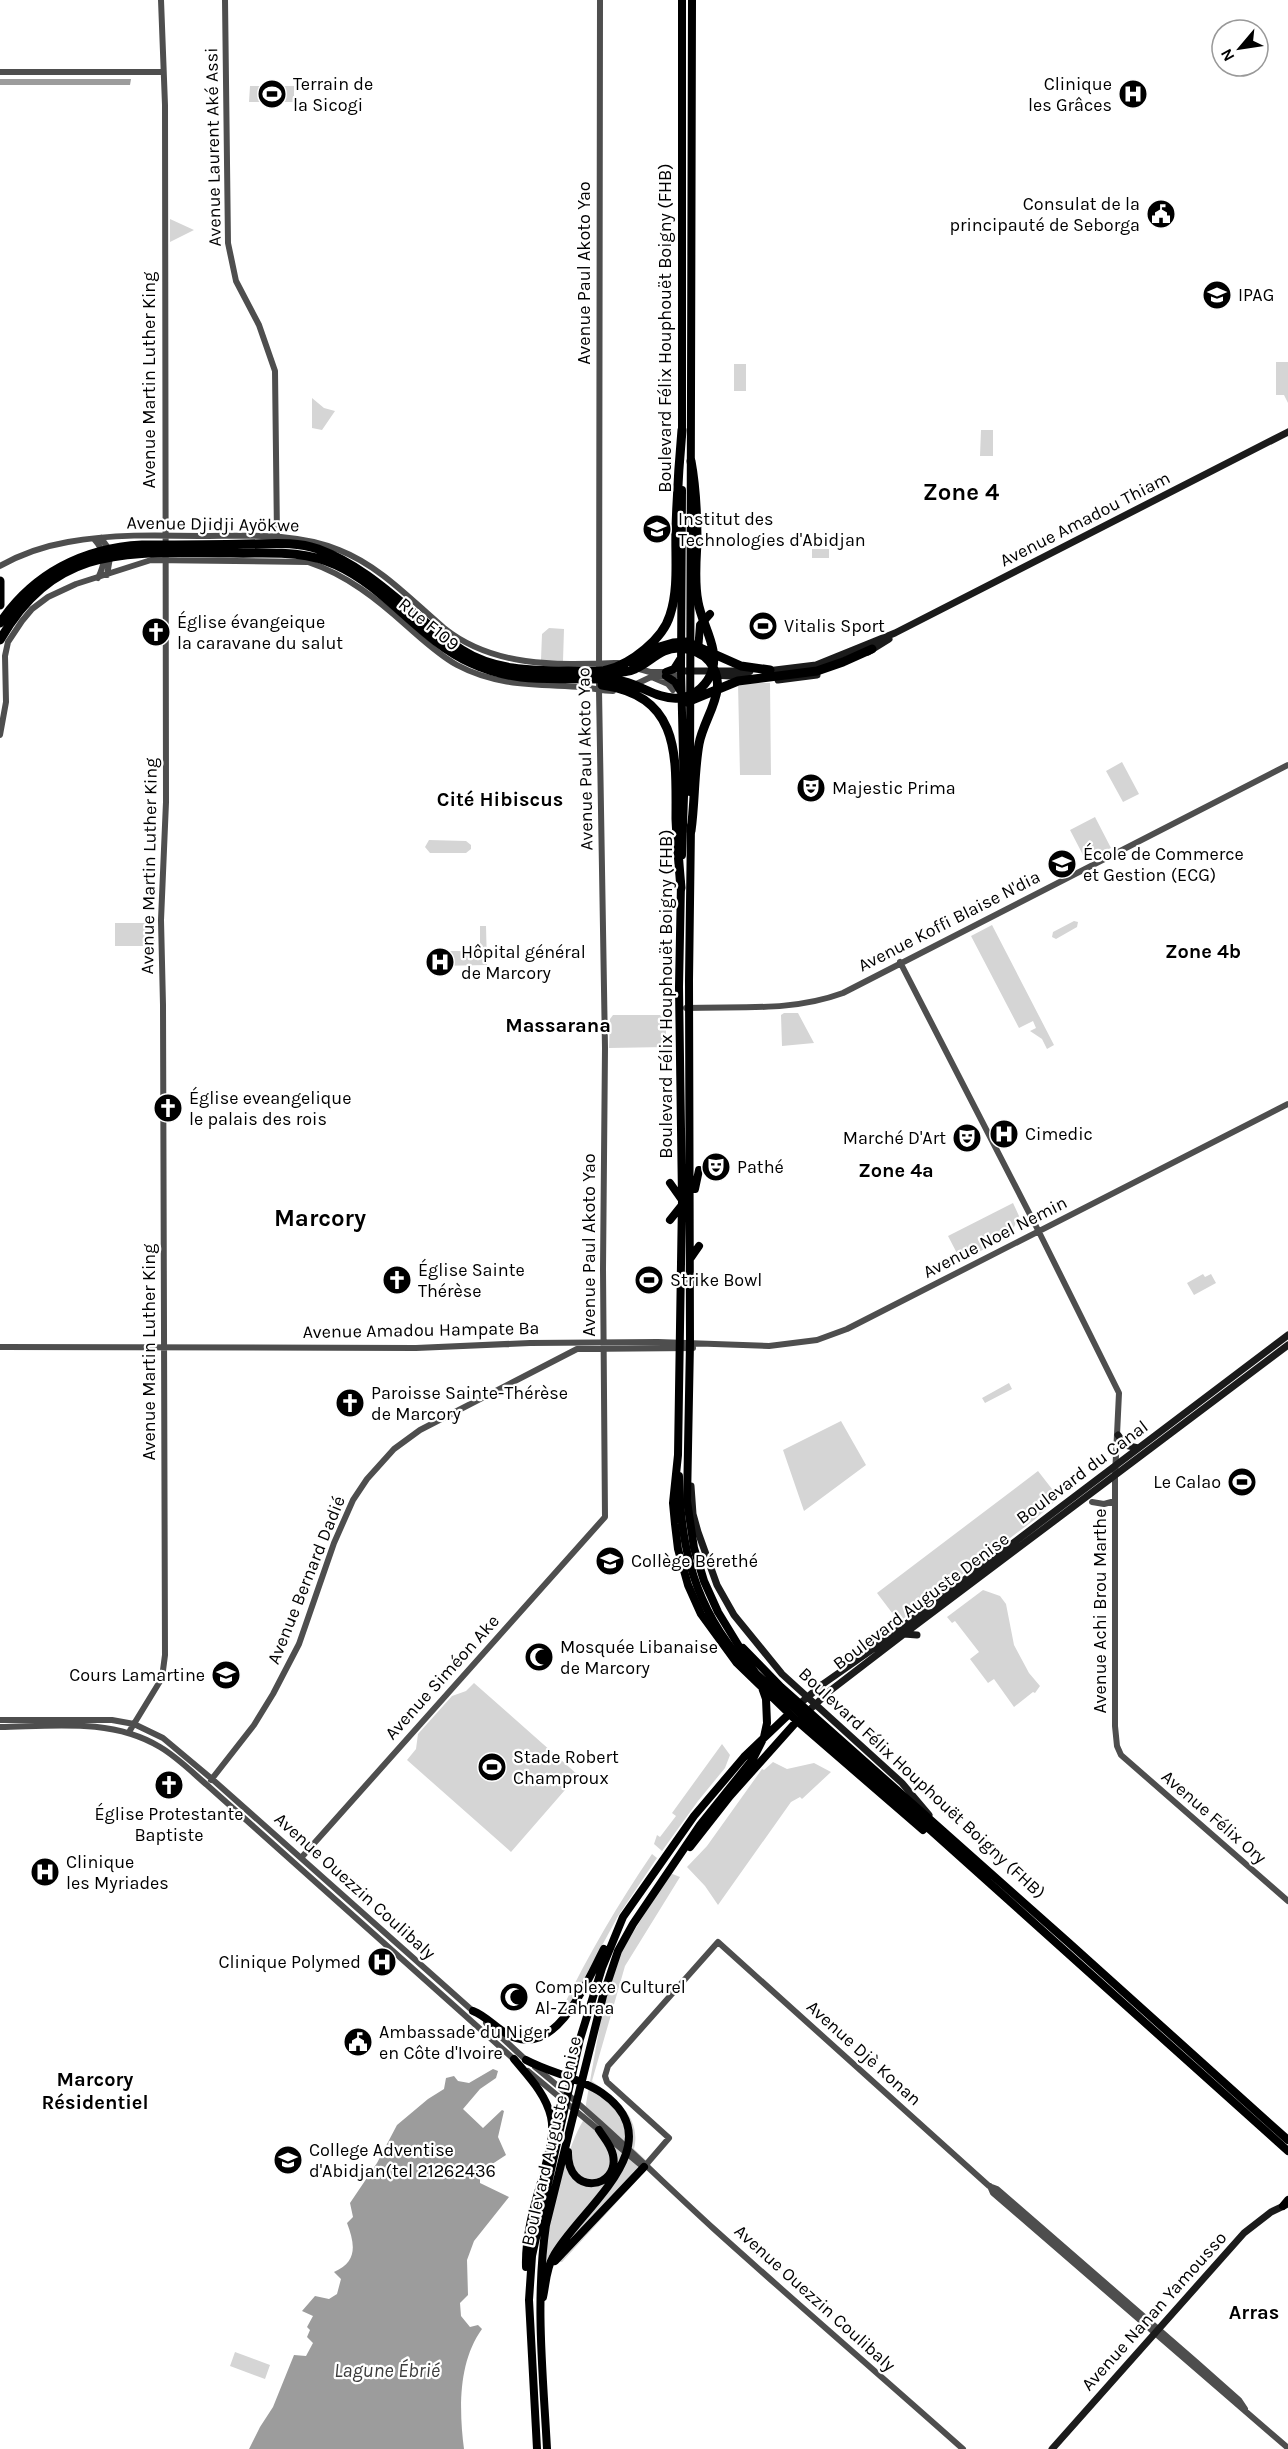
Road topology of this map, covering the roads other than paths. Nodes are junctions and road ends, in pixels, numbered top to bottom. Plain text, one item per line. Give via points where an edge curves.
1 (160, 0) edge
2 (225, 0) edge
3 (600, 0) edge
4 (682, 0) edge
5 (692, 0) edge
6 (0, 72) edge
7 (163, 72) junction
8 (682, 430) junction
9 (1288, 432) edge
10 (691, 460) junction
11 (164, 536) junction
12 (277, 536) junction
13 (97, 538) junction
14 (168, 552) junction
15 (92, 557) junction
16 (0, 566) edge
17 (107, 575) junction
18 (98, 578) junction
19 (0, 581) edge
20 (0, 605) edge
21 (710, 614) dead end
22 (0, 623) edge
23 (895, 633) junction
24 (0, 640) edge
25 (872, 649) junction
26 (681, 658) junction
27 (581, 663) junction
28 (599, 663) junction
29 (770, 670) junction
30 (613, 672) junction
31 (686, 673) junction
32 (666, 674) junction
33 (573, 676) junction
34 (651, 677) junction
35 (583, 687) junction
36 (599, 690) junction
37 (612, 691) junction
38 (677, 691) junction
39 (0, 735) edge
40 (1288, 765) edge
41 (691, 831) junction
42 (681, 888) junction
43 (900, 962) junction
44 (685, 1008) junction
45 (1288, 1104) edge
46 (699, 1170) dead end
47 (670, 1184) dead end
48 (685, 1203) junction
49 (670, 1220) dead end
50 (1039, 1232) junction
51 (699, 1246) dead end
52 (689, 1259) junction
53 (1288, 1335) edge
54 (603, 1345) junction
55 (679, 1346) junction
56 (690, 1346) junction
57 (1288, 1346) edge
58 (0, 1347) edge
59 (164, 1347) junction
60 (584, 1348) joint
61 (1118, 1435) junction
62 (688, 1437) junction
63 (1138, 1448) junction
64 (678, 1455) junction
65 (1115, 1466) junction
66 (1115, 1476) junction
67 (1115, 1501) junction
68 (1092, 1502) dead end
69 (1104, 1504) junction
70 (605, 1517) joint
71 (1115, 1522) junction
72 (1042, 1530) joint
73 (729, 1630) junction
74 (904, 1634) junction
75 (917, 1635) dead end
76 (807, 1697) junction
77 (815, 1704) junction
78 (789, 1714) junction
79 (0, 1720) edge
80 (797, 1721) junction
81 (134, 1724) junction
82 (0, 1727) edge
83 (129, 1732) junction
84 (1121, 1755) joint
85 (212, 1779) junction
86 (207, 1785) junction
87 (940, 1828) junction
88 (301, 1858) junction
89 (677, 1861) junction
90 (973, 1869) junction
91 (1288, 1901) edge
92 (623, 1917) junction
93 (473, 2011) junction
94 (514, 2059) junction
95 (526, 2060) junction
96 (572, 2128) junction
97 (599, 2130) junction
98 (1288, 2140) edge
99 (1288, 2151) edge
100 (646, 2167) junction
101 (1286, 2203) edge
102 (546, 2283) junction
103 (530, 2300) junction
104 (540, 2312) junction
105 (1157, 2331) junction
106 (1288, 2448) edge
107 (537, 2449) edge
108 (547, 2449) edge
109 (963, 2449) edge
110 (1052, 2449) edge

1 - 7 street, Avenue Martin Luther King
2 - 12 street, Avenue Laurent Aké Assi via 228,243 236,281 259,325 275,371
3 - 28 street, Avenue Paul Akoto Yao
4 - 8 highway, Boulevard Félix Houphouët Boigny (FHB)
5 - 10 highway, Boulevard Félix Houphouët Boigny (FHB)
6 - 7 street
7 - 11 street, Avenue Martin Luther King
8 - 26 highway, Boulevard Félix Houphouët Boigny (FHB)
8 - 33 highway via 674,596 666,625 648,645 616,667
9 - 23 main road, Avenue Amadou Thiam
10 - 30 highway via 698,602 714,652 710,677 696,693 677,698 661,696
10 - 31 highway, Boulevard Félix Houphouët Boigny (FHB)
11 - 12 street, Avenue Djidji Ayökwe
11 - 13 street, Avenue Djidji Ayökwe
11 - 14 street, Avenue Martin Luther King
12 - 27 street, Avenue Djidji Ayökwe via 320,543 361,561 458,638 486,652 529,663
13 - 16 street, Avenue Djidji Ayökwe via 45,547
13 - 17 street via 111,552
13 - 18 street via 105,562
14 - 15 highway
14 - 17 street, Rue F109
14 - 33 highway via 287,553 321,559 367,583 467,662 527,680
14 - 35 street, Rue F109 via 308,562 357,585 441,655 485,678 506,683
14 - 59 street, Avenue Martin Luther King via 161,920
15 - 22 highway via 63,564 36,582
15 - 24 highway via 41,588
17 - 18 street, Rue F109
18 - 39 street, Rue F109 via 48,597 27,615 8,642 6,702
19 - 20 highway
21 - 31 highway via 700,625 698,654
23 - 25 main road, Avenue Amadou Thiam
23 - 29 main road, Avenue Amadou Thiam via 816,665
25 - 30 highway via 829,668 749,678 680,704 651,699
25 - 31 main road, Avenue Amadou Thiam via 839,668 799,678 767,680
26 - 31 highway, Boulevard Félix Houphouët Boigny (FHB)
26 - 32 highway
27 - 28 street, Avenue Djidji Ayökwe
27 - 35 street via 589,678
28 - 30 street, Avenue Djidji Ayökwe
28 - 36 street, Avenue Paul Akoto Yao
29 - 30 highway via 741,666 695,644 680,642 656,648
29 - 31 main road, Avenue Amadou Thiam
30 - 32 street, Avenue Djidji Ayökwe via 622,663
30 - 33 highway
30 - 37 street via 605,675
30 - 41 highway via 637,668 675,648 706,658 714,671 717,693 699,743
31 - 32 street, Avenue Djidji Ayökwe
31 - 38 highway, Boulevard Félix Houphouët Boigny (FHB)
31 - 41 highway, Boulevard Félix Houphouët Boigny (FHB)
32 - 34 street, Rue F109
32 - 38 highway via 675,682
33 - 42 highway via 629,691 648,702 662,720 674,749
34 - 37 street, Rue F109
34 - 38 street
35 - 36 street, Rue F109
36 - 37 street, Rue F109
36 - 54 street, Avenue Paul Akoto Yao via 605,1048
38 - 42 highway, Boulevard Félix Houphouët Boigny (FHB) via 684,796
40 - 43 street, Avenue Koffi Blaise N'dia
41 - 44 highway, Boulevard Félix Houphouët Boigny (FHB)
42 - 44 highway, Boulevard Félix Houphouët Boigny (FHB)
43 - 44 street, Avenue Koffi Blaise N'dia via 828,998 806,1004
43 - 50 street, Avenue Achi Brou Marthe
44 - 48 highway, Boulevard Félix Houphouët Boigny (FHB)
45 - 50 street, Avenue Noel Nemin
46 - 48 highway
47 - 48 highway
48 - 49 highway
48 - 52 highway, Boulevard Félix Houphouët Boigny (FHB)
48 - 55 highway, Boulevard Félix Houphouët Boigny (FHB)
50 - 56 street, Avenue Noel Nemin via 818,1341 769,1346
50 - 61 street, Avenue Achi Brou Marthe via 1119,1393
51 - 52 highway
52 - 56 highway, Boulevard Félix Houphouët Boigny (FHB)
53 - 63 main road, Boulevard du Canal
54 - 55 street, Avenue Amadou Hampate Ba
54 - 59 street, Avenue Amadou Hampate Ba
54 - 60 street, Avenue Amadou Hampate Ba
54 - 70 street, Avenue Paul Akoto Yao
55 - 56 street, Avenue Noel Nemin
55 - 64 highway, Boulevard Félix Houphouët Boigny (FHB)
56 - 62 highway, Boulevard Félix Houphouët Boigny (FHB)
57 - 66 main road, Boulevard du Canal
58 - 59 street, Avenue Amadou Hampate Ba
59 - 81 street, Avenue Martin Luther King via 164,1668
60 - 85 street, Avenue Bernard Dadié via 551,1361 420,1430 394,1449 367,1479 343,1521 290,1663 254,1725
61 - 63 main road via 1125,1445
61 - 65 street, Avenue Achi Brou Marthe
62 - 73 highway, Boulevard Félix Houphouët Boigny (FHB) via 687,1500 694,1548 709,1595
62 - 76 main road, Boulevard Félix Houphouët Boigny (FHB) via 693,1514 717,1585 757,1645
63 - 65 main road, Boulevard du Canal
64 - 78 highway, Boulevard Félix Houphouët Boigny (FHB) via 675,1524 688,1585 701,1614 736,1662
64 - 90 main road, Boulevard Félix Houphouët Boigny (FHB) via 683,1531 690,1567 707,1613 730,1647
65 - 66 street, Avenue Achi Brou Marthe
65 - 76 main road, Boulevard du Canal
66 - 67 street, Avenue Achi Brou Marthe
66 - 72 main road, Boulevard du Canal
67 - 69 street
67 - 71 street, Avenue Achi Brou Marthe
68 - 69 street
69 - 71 street
70 - 88 street, Avenue Siméon Ake
71 - 84 street, Avenue Achi Brou Marthe via 1115,1726
72 - 74 main road, Boulevard Auguste Denise
73 - 87 main road via 781,1687
73 - 89 highway, Boulevard Auguste Denise via 759,1679 766,1699 764,1737 753,1759 720,1798
74 - 75 main road
74 - 77 main road, Boulevard Auguste Denise
76 - 77 main road, Boulevard Félix Houphouët Boigny (FHB)
76 - 78 main road, Boulevard du Canal
77 - 80 main road, Boulevard Auguste Denise
77 - 87 main road, Boulevard Félix Houphouët Boigny (FHB) via 902,1783
78 - 80 highway, Boulevard Félix Houphouët Boigny (FHB)
78 - 92 highway, Boulevard Auguste Denise via 713,1792
79 - 81 street, Avenue Ouezzin Coulibaly via 90,1719
80 - 89 highway, Boulevard Auguste Denise
80 - 90 main road, Boulevard Félix Houphouët Boigny (FHB)
81 - 83 street, Avenue Martin Luther King
81 - 85 street, Avenue Ouezzin Coulibaly via 176,1747
82 - 83 street, Avenue Ouezzin Coulibaly via 90,1726
83 - 86 street, Avenue Ouezzin Coulibaly via 172,1755
84 - 91 street, Avenue Félix Ory
85 - 86 street, Avenue Bernard Dadié
85 - 88 street, Avenue Ouezzin Coulibaly
86 - 94 street, Avenue Ouezzin Coulibaly
87 - 98 main road, Boulevard Félix Houphouët Boigny (FHB)
88 - 93 street, Avenue Ouezzin Coulibaly
89 - 96 highway, Boulevard Auguste Denise via 618,1951 603,1996
90 - 99 main road, Boulevard Félix Houphouët Boigny (FHB)
92 - 93 highway via 569,2011 544,2036 515,2038
92 - 103 highway, Boulevard Auguste Denise via 580,2039 534,2245
93 - 95 street, Avenue Ouezzin Coulibaly
94 - 97 street, Avenue Ouezzin Coulibaly
94 - 103 highway via 541,2093 552,2130 530,2223 526,2255
95 - 100 street, Avenue Ouezzin Coulibaly via 589,2111
95 - 102 highway via 602,2093 623,2117 628,2136 620,2168 559,2247
96 - 97 highway via 570,2170 586,2183 599,2182 613,2166 613,2152
96 - 104 highway, Boulevard Auguste Denise via 546,2225 540,2265
97 - 100 street, Avenue Ouezzin Coulibaly
100 - 102 highway via 568,2246
100 - 105 street, Avenue Djè Konan via 669,2139 608,2082 608,2066 718,1942
100 - 109 street, Avenue Ouezzin Coulibaly
101 - 105 main road, Avenue Nanan Yamousso via 1252,2225
102 - 104 highway
103 - 107 highway, Boulevard Auguste Denise
104 - 108 highway, Boulevard Auguste Denise
105 - 106 street, Avenue Djè Konan via 1239,2400
105 - 110 main road, Avenue Nanan Yamousso

